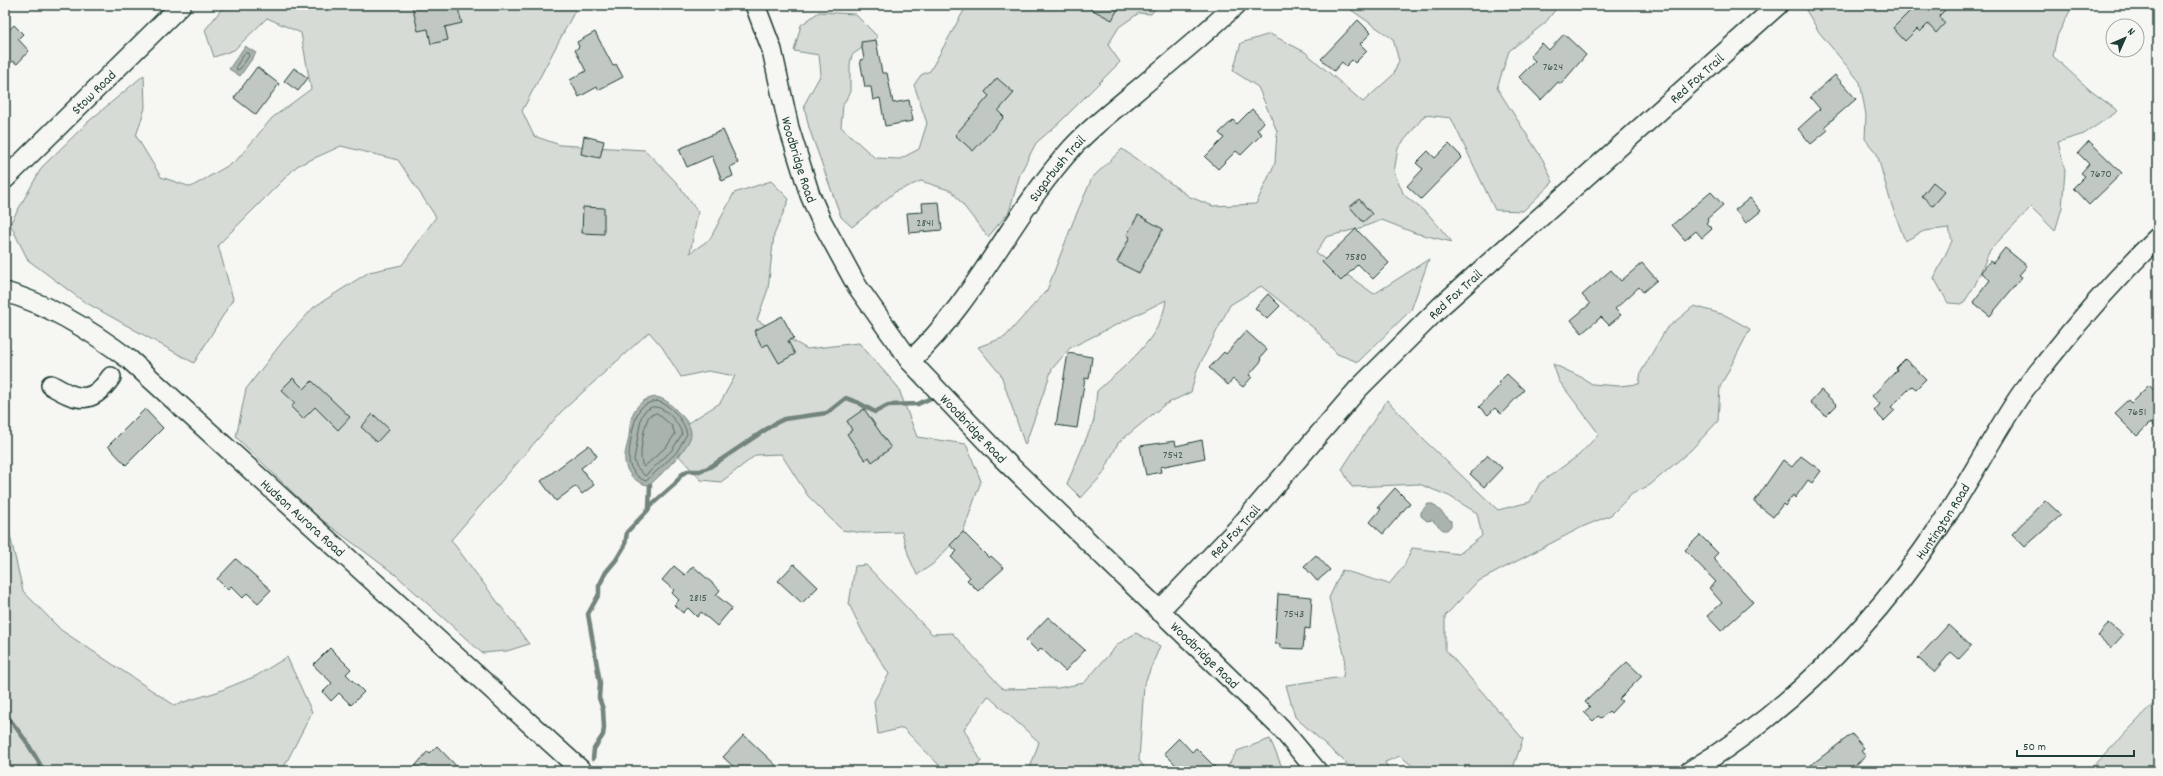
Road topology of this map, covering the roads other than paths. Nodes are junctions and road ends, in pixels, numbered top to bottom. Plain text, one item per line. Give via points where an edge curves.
1 (181, 5) edge
2 (755, 5) edge
3 (1236, 5) edge
4 (1778, 5) edge
5 (5, 179) edge
6 (2158, 237) edge
7 (9, 291) edge
8 (910, 361) junction
9 (110, 377) dead end
10 (51, 385) dead end
11 (1159, 611) junction
12 (575, 769) edge
13 (1317, 771) edge
14 (1690, 771) edge

1 - 5 street, Stow Road
2 - 8 street, Woodbridge Road via 772,50 789,128 810,195 857,286
3 - 8 street, Sugarbush Trail via 1072,148 1037,190 1018,221 932,341
4 - 11 street, Red Fox Trail via 1441,306 1358,389 1241,525
6 - 14 street, Huntington Road via 2124,270 2072,329 2020,396 1940,526 1892,593 1854,638 1788,700 1718,754
7 - 12 street, Hudson Aurora Road via 87,329 130,360
8 - 11 street, Woodbridge Road via 1003,459
9 - 10 street via 104,388 88,398
11 - 13 street, Woodbridge Road via 1282,728

